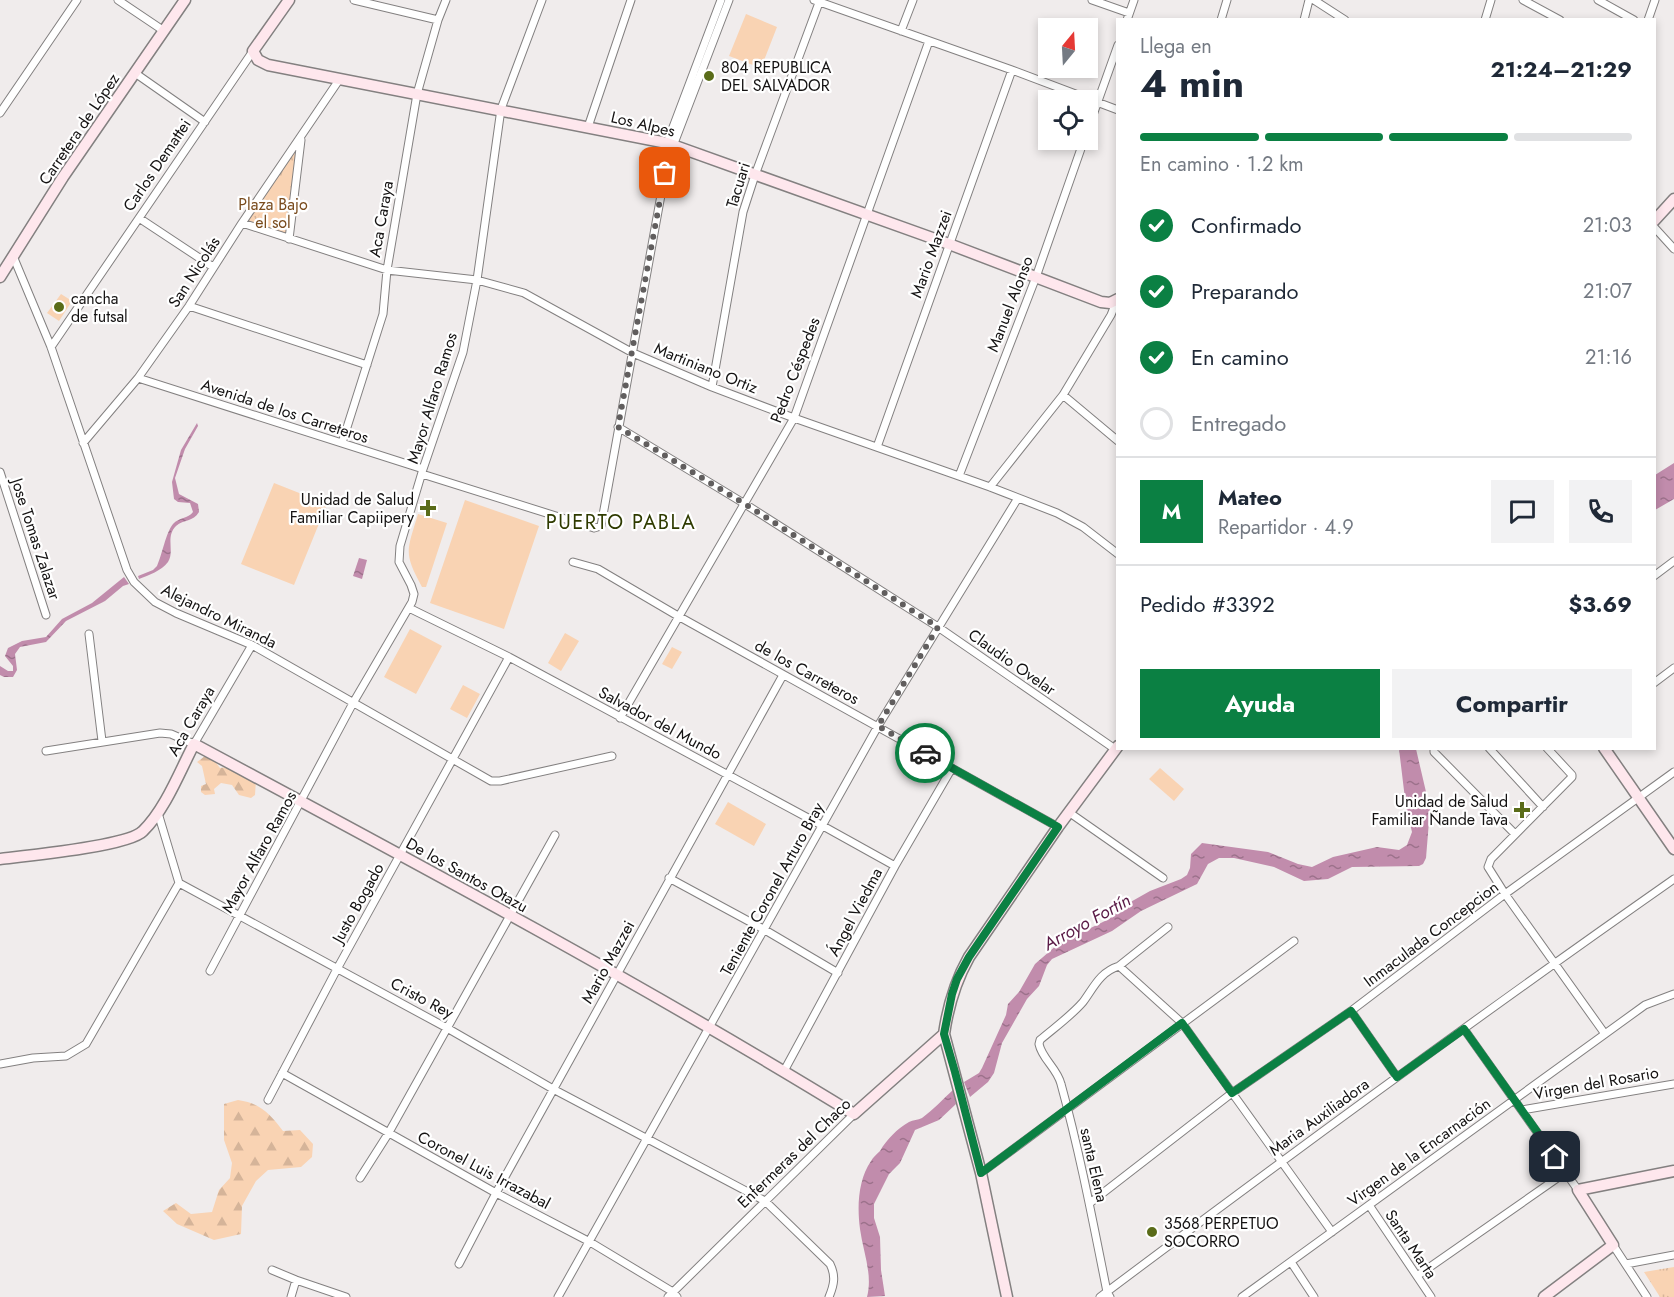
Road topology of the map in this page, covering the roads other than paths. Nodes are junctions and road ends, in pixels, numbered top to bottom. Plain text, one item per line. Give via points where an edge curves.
1 (77, 0) edge
2 (118, 0) edge
3 (185, 0) edge
4 (289, 0) edge
5 (354, 0) edge
6 (446, 0) edge
7 (542, 0) edge
8 (631, 0) edge
9 (721, 0) edge
10 (729, 0) edge
11 (913, 0) edge
12 (1092, 0) edge
13 (1134, 0) edge
14 (1227, 0) edge
15 (1309, 0) edge
16 (1314, 0) edge
17 (1491, 0) edge
18 (1523, 0) edge
19 (1599, 0) edge
20 (1655, 0) edge
21 (818, 1) edge
22 (1128, 16) edge
23 (1222, 18) edge
24 (1304, 18) edge
25 (1341, 18) edge
26 (1486, 18) edge
27 (1557, 18) edge
28 (1630, 18) edge
29 (1649, 18) edge
30 (438, 20) junction
31 (164, 31) junction
32 (901, 31) junction
33 (929, 40) junction
34 (1116, 50) edge
35 (253, 51) junction
36 (1012, 70) junction
37 (135, 73) junction
38 (339, 80) junction
39 (692, 88) junction
40 (1065, 90) edge
41 (417, 94) junction
42 (1098, 99) edge
43 (1098, 102) edge
44 (501, 109) junction
45 (1116, 109) edge
46 (0, 113) edge
47 (205, 122) junction
48 (588, 127) junction
49 (302, 138) junction
50 (670, 146) junction
51 (1080, 150) edge
52 (754, 176) junction
53 (1674, 199) edge
54 (865, 215) junction
55 (139, 218) junction
56 (1656, 219) edge
57 (1656, 222) edge
58 (242, 223) junction
59 (289, 239) junction
60 (949, 244) junction
61 (1674, 249) edge
62 (13, 256) junction
63 (213, 267) junction
64 (387, 270) junction
65 (0, 277) edge
66 (1035, 277) junction
67 (477, 280) junction
68 (1116, 300) edge
69 (1116, 303) edge
70 (189, 306) junction
71 (51, 347) junction
72 (633, 353) junction
73 (368, 365) junction
74 (138, 378) junction
75 (712, 387) junction
76 (1063, 395) junction
77 (794, 418) junction
78 (618, 427) junction
79 (1116, 439) edge
80 (83, 443) junction
81 (342, 443) junction
82 (877, 447) junction
83 (423, 471) junction
84 (0, 472) edge
85 (959, 476) junction
86 (990, 487) junction
87 (1018, 498) junction
88 (745, 504) junction
89 (1116, 552) edge
90 (1674, 561) edge
91 (573, 562) dead end
92 (1656, 574) edge
93 (409, 608) junction
94 (46, 615) dead end
95 (678, 616) junction
96 (938, 627) junction
97 (89, 634) dead end
98 (252, 645) junction
99 (509, 657) junction
100 (1674, 668) edge
101 (783, 675) junction
102 (1656, 682) edge
103 (353, 703) junction
104 (620, 718) junction
105 (878, 726) junction
106 (102, 741) junction
107 (194, 744) junction
108 (1116, 748) edge
109 (1434, 750) edge
110 (1491, 750) edge
111 (1549, 750) edge
112 (1605, 750) edge
113 (46, 751) dead end
114 (612, 756) dead end
115 (452, 759) junction
116 (952, 768) junction
117 (1674, 772) edge
118 (728, 774) junction
119 (1638, 798) junction
120 (302, 802) junction
121 (1542, 807) junction
122 (158, 813) junction
123 (1070, 813) junction
124 (824, 826) junction
125 (1058, 827) junction
126 (1515, 834) junction
127 (555, 835) dead end
128 (1674, 849) edge
129 (400, 855) junction
130 (0, 859) edge
131 (895, 866) junction
132 (669, 878) junction
133 (1162, 878) dead end
134 (1674, 879) edge
135 (179, 883) junction
136 (1505, 894) junction
137 (509, 915) junction
138 (239, 916) junction
139 (1168, 927) dead end
140 (765, 930) junction
141 (1294, 941) dead end
142 (1555, 962) junction
143 (1119, 966) junction
144 (337, 969) junction
145 (210, 971) dead end
146 (838, 973) junction
147 (617, 975) junction
148 (1674, 994) edge
149 (1351, 1011) junction
150 (1182, 1023) junction
151 (447, 1028) junction
152 (710, 1028) junction
153 (1464, 1029) junction
154 (944, 1034) junction
155 (1605, 1034) junction
156 (0, 1064) edge
157 (784, 1071) junction
158 (282, 1073) junction
159 (1397, 1077) junction
160 (1674, 1083) edge
161 (553, 1089) junction
162 (1232, 1093) junction
163 (1514, 1099) junction
164 (268, 1100) dead end
165 (1067, 1109) junction
166 (1522, 1110) junction
167 (854, 1114) junction
168 (388, 1134) junction
169 (646, 1137) junction
170 (1281, 1161) junction
171 (1674, 1171) edge
172 (1566, 1172) junction
173 (981, 1173) junction
174 (360, 1178) dead end
175 (1578, 1190) junction
176 (496, 1193) junction
177 (765, 1202) junction
178 (1090, 1203) junction
179 (1369, 1205) junction
180 (1332, 1232) junction
181 (590, 1242) junction
182 (1613, 1245) junction
183 (1674, 1255) edge
184 (1291, 1262) junction
185 (459, 1264) dead end
186 (1626, 1264) junction
187 (272, 1270) dead end
188 (1417, 1276) junction
189 (296, 1280) junction
190 (673, 1295) edge
191 (1106, 1295) edge
192 (291, 1297) edge
193 (346, 1297) edge
194 (558, 1297) edge
195 (829, 1297) edge
196 (1007, 1297) edge
197 (1242, 1297) edge
198 (1314, 1297) edge
199 (1431, 1297) edge
200 (1544, 1297) edge
201 (1647, 1297) edge

1 - 46 street
2 - 31 street
3 - 31 street, Carretera de López
4 - 35 street, Carlos Demattei
5 - 30 street
6 - 30 street, Aca Caraya
7 - 44 street, Mayor Alfaro Ramos
8 - 48 street
9 - 39 street
10 - 39 street
11 - 32 street
12 - 22 street
13 - 22 street
14 - 23 street
15 - 24 street
16 - 25 street
17 - 26 street
18 - 27 street
19 - 28 street
20 - 29 street
21 - 32 street
21 - 52 street, Tacuari
30 - 41 street, Aca Caraya
31 - 37 street, Carretera de López
32 - 33 street
33 - 36 street
33 - 54 street, Pedro Céspedes
34 - 42 street
35 - 38 street, Los Alpes via 258,60 268,65
35 - 47 street, Carlos Demattei
36 - 40 street
36 - 60 street, Mario Mazzei
37 - 47 street
37 - 62 street, Carretera de López
38 - 41 street, Los Alpes
38 - 49 street, San Nicolás
39 - 50 street
41 - 44 street, Los Alpes
41 - 64 street, Aca Caraya
43 - 45 street
44 - 48 street, Los Alpes
44 - 67 street, Mayor Alfaro Ramos
47 - 55 street, Carlos Demattei
48 - 50 street, Los Alpes
49 - 58 street, San Nicolás
49 - 59 street
50 - 52 street, Los Alpes
50 - 72 street
51 - 66 street, Manuel Alonso
52 - 54 street, Los Alpes
52 - 75 street, Tacuari via 743,212
53 - 56 street
54 - 60 street, Los Alpes
54 - 77 street, Pedro Céspedes
55 - 63 street
55 - 71 street, Carlos Demattei
57 - 61 street
58 - 59 street, Martiniano Ortiz
58 - 63 street, San Nicolás
59 - 64 street, Martiniano Ortiz
60 - 66 street, Los Alpes
60 - 82 street, Mario Mazzei
62 - 65 street, Carretera de López
62 - 71 street, Alejandro Miranda
63 - 70 street, San Nicolás
64 - 67 street, Martiniano Ortiz
64 - 73 street, Aca Caraya via 382,314
66 - 68 street, Los Alpes via 1101,302
66 - 85 street, Manuel Alonso
67 - 72 street, Martiniano Ortiz via 524,294
67 - 83 street, Mayor Alfaro Ramos via 463,352
69 - 76 street
70 - 73 street
70 - 74 street, San Nicolás
71 - 80 street, Alejandro Miranda
72 - 75 street, Martiniano Ortiz
72 - 78 street
73 - 81 street, Aca Caraya
74 - 80 street, San Nicolás
74 - 81 street, Avenida de los Carreteros
75 - 77 street, Martiniano Ortiz
76 - 79 street
76 - 86 street
77 - 82 street, Martiniano Ortiz
77 - 88 street, Pedro Céspedes
78 - 83 street, Avenida de los Carreteros via 601,526 594,528
78 - 88 street, Claudio Ovelar
80 - 98 street, Alejandro Miranda via 134,582 155,602
81 - 83 street, Avenida de los Carreteros
82 - 85 street, Martiniano Ortiz
83 - 93 street, Mayor Alfaro Ramos via 400,546 399,562 414,594
84 - 94 street, Jose Tomas Zalazar
85 - 86 street, Martiniano Ortiz
86 - 87 street, Martiniano Ortiz
87 - 89 street, Martiniano Ortiz via 1083,526
87 - 96 street, Teniente Coronel Arturo Bray
88 - 95 street, Pedro Céspedes
88 - 96 street, Claudio Ovelar
90 - 92 street
91 - 95 street, de los Carreteros via 598,569
93 - 99 street, Salvador del Mundo
93 - 103 street, Mayor Alfaro Ramos
95 - 101 street, de los Carreteros
95 - 104 street, Pedro Céspedes
96 - 105 street, Teniente Coronel Arturo Bray
96 - 108 street, Claudio Ovelar
97 - 106 street
98 - 103 street, Alejandro Miranda
98 - 107 street, Aca Caraya
99 - 104 street, Salvador del Mundo
99 - 115 street, Justo Bogado
100 - 102 street
101 - 105 street, de los Carreteros
101 - 118 street, Mario Mazzei
103 - 115 street, Alejandro Miranda
103 - 120 street, Mayor Alfaro Ramos
104 - 118 street, Salvador del Mundo
105 - 116 street, de los Carreteros
105 - 124 street, Teniente Coronel Arturo Bray
106 - 107 street, De los Santos Otazu via 160,733
106 - 113 street, De los Santos Otazu
107 - 120 street, De los Santos Otazu
107 - 122 street, Aca Caraya
108 - 123 street
109 - 126 street
110 - 121 street
111 - 121 street via 1572,775
112 - 119 street
114 - 115 street, Alejandro Miranda via 500,781 491,781
115 - 129 street, Justo Bogado
116 - 125 street, de los Carreteros
116 - 131 street, Ángel Viedma
117 - 119 street, Inmaculada Concepcion
118 - 124 street, Salvador del Mundo
118 - 132 street, Mario Mazzei
119 - 128 street
119 - 136 street, Inmaculada Concepcion
120 - 129 street, De los Santos Otazu
120 - 138 street, Mayor Alfaro Ramos
121 - 126 street
122 - 130 street via 132,838
122 - 135 street
123 - 125 street
123 - 133 street
124 - 131 street, Salvador del Mundo
124 - 140 street, Teniente Coronel Arturo Bray
125 - 154 street via 961,971
126 - 136 street via 1488,863
127 - 137 street
129 - 137 street, De los Santos Otazu
129 - 144 street, Justo Bogado
131 - 146 street, Ángel Viedma
132 - 140 street
132 - 147 street, Mario Mazzei
134 - 142 street, Maria Auxiliadora
135 - 138 street, Cristo Rey
135 - 156 street via 86,1044 66,1056
136 - 142 street
136 - 149 street, Inmaculada Concepcion
137 - 147 street, De los Santos Otazu
137 - 151 street
138 - 144 street, Cristo Rey
138 - 145 street, Mayor Alfaro Ramos
139 - 143 street
140 - 146 street
140 - 152 street, Teniente Coronel Arturo Bray
141 - 150 street
142 - 153 street, Maria Auxiliadora
142 - 155 street
143 - 150 street
143 - 165 street, santa Elena via 1098,979 1083,1002 1040,1040 1044,1056 1058,1074
144 - 151 street, Cristo Rey
144 - 158 street, Justo Bogado
146 - 157 street, Ángel Viedma
147 - 152 street, De los Santos Otazu
147 - 161 street, Mario Mazzei
148 - 155 street, Virgen de la Encarnación via 1646,1005
149 - 159 street
149 - 162 street, Inmaculada Concepcion
150 - 162 street
150 - 165 street
151 - 161 street, Cristo Rey
151 - 168 street
152 - 157 street, De los Santos Otazu
152 - 169 street, Teniente Coronel Arturo Bray
153 - 159 street, Maria Auxiliadora
153 - 163 street
154 - 167 street, Enfermeras del Chaco
154 - 173 street
155 - 163 street, Virgen de la Encarnación
157 - 167 street, De los Santos Otazu
158 - 164 street, Justo Bogado
158 - 168 street, Coronel Luis Irrazabal
159 - 170 street, Maria Auxiliadora
160 - 166 street, Virgen del Rosario
161 - 169 street, Cristo Rey
161 - 176 street, Mario Mazzei
162 - 170 street
162 - 178 street, Inmaculada Concepcion
163 - 166 street
163 - 179 street, Virgen de la Encarnación
165 - 173 street
165 - 178 street, santa Elena
166 - 172 street
167 - 177 street, Enfermeras del Chaco
168 - 174 street
168 - 176 street, Coronel Luis Irrazabal
169 - 177 street, Cristo Rey
169 - 181 street, Teniente Coronel Arturo Bray
170 - 180 street
170 - 191 street, Maria Auxiliadora
171 - 175 street
172 - 175 street
172 - 188 street
173 - 196 street
175 - 182 street
176 - 181 street, Coronel Luis Irrazabal
176 - 185 street, Mario Mazzei
177 - 190 street, Enfermeras del Chaco
177 - 195 street, Cristo Rey via 830,1264 834,1285
178 - 191 street, santa Elena
179 - 180 street, Virgen de la Encarnación
179 - 188 street, Santa Marta
180 - 184 street, Virgen de la Encarnación
181 - 190 street, Coronel Luis Irrazabal
181 - 194 street, Teniente Coronel Arturo Bray
182 - 186 street
182 - 200 street
183 - 186 street
184 - 197 street, Virgen de la Encarnación
184 - 198 street
186 - 201 street
187 - 189 street
188 - 199 street, Santa Marta
189 - 192 street
189 - 193 street

